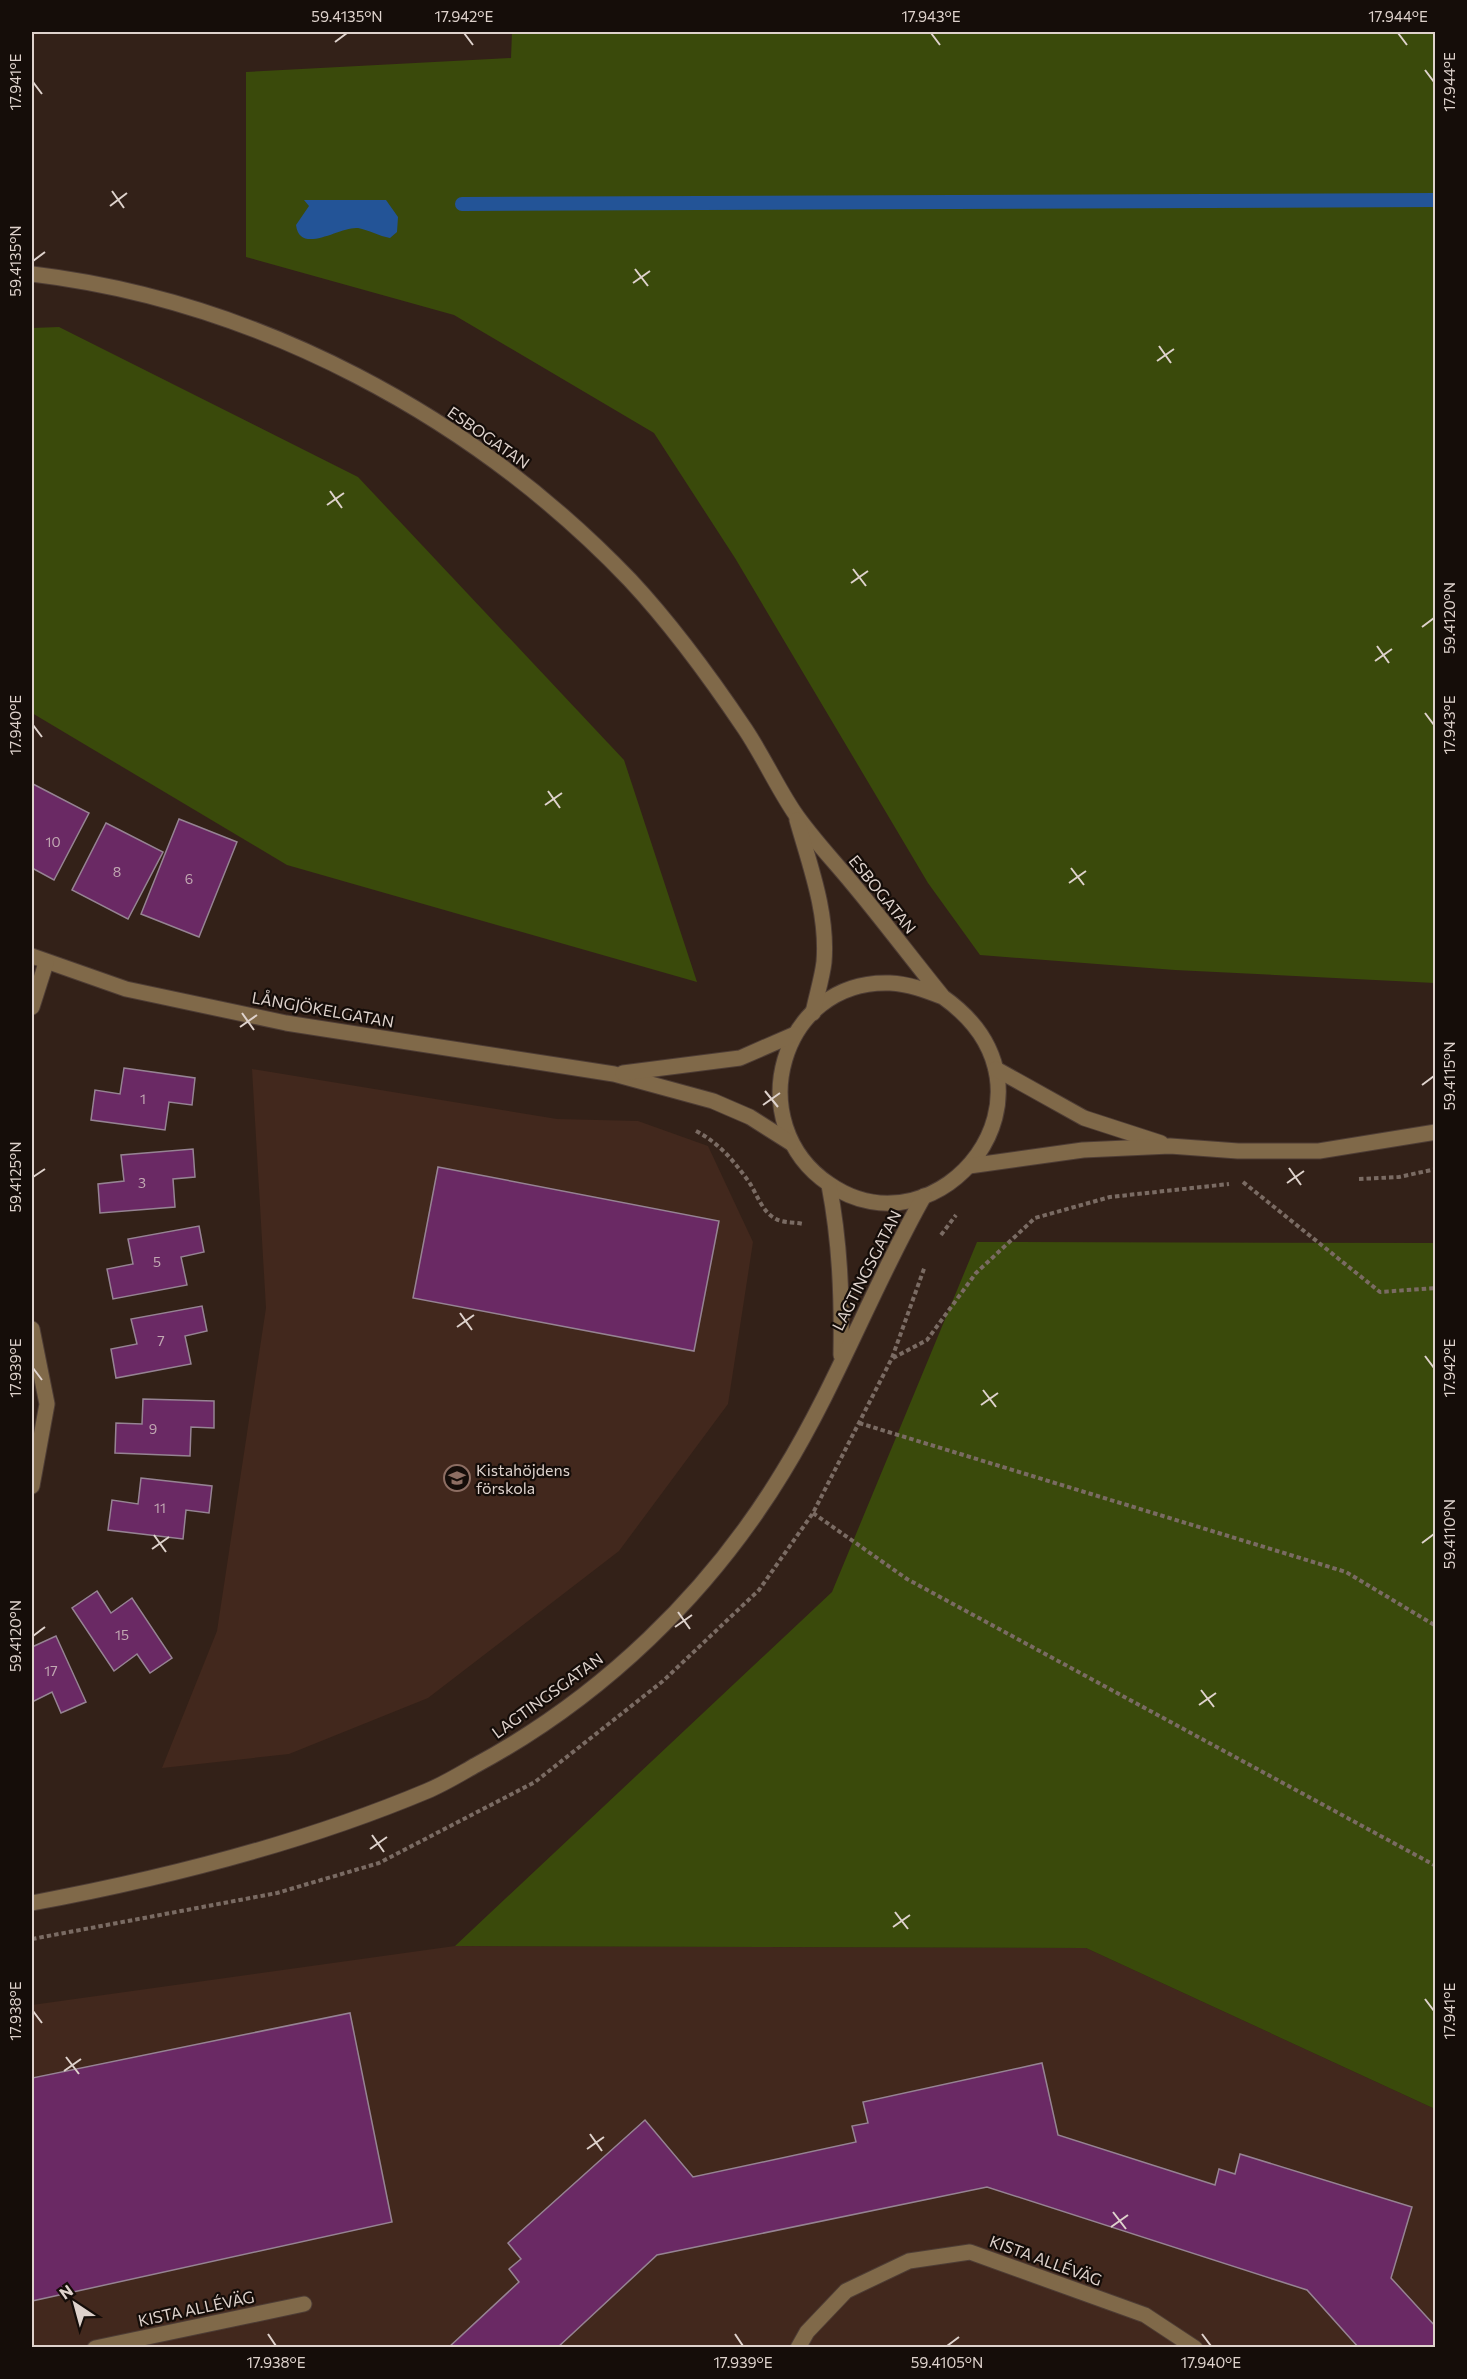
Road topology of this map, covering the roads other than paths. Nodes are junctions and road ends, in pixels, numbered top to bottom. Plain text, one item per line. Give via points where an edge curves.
1 (32, 274) edge
2 (795, 814) junction
3 (32, 956) edge
4 (46, 963) junction
5 (943, 997) junction
6 (32, 1007) edge
7 (813, 1013) junction
8 (795, 1035) junction
9 (996, 1069) junction
10 (614, 1074) junction
11 (1436, 1132) edge
12 (791, 1143) junction
13 (1170, 1146) junction
14 (969, 1166) junction
15 (829, 1185) junction
16 (924, 1197) junction
17 (32, 1329) edge
18 (841, 1360) junction
19 (32, 1486) edge
20 (32, 1903) edge
21 (304, 2304) dead end
22 (95, 2348) edge
23 (798, 2348) edge
24 (1195, 2348) edge

1 - 2 street, ESBOGATAN via 90,280 172,300 255,331 389,393 478,447 549,502 630,581 692,655 746,731
2 - 5 street, ESBOGATAN
2 - 7 street, ESBOGATAN via 824,923 824,963
3 - 4 street, LÅNGJÖKELGATAN
4 - 6 street
4 - 10 street, LÅNGJÖKELGATAN via 126,989 286,1023
5 - 7 street via 917,986 861,986 835,996
5 - 9 street via 977,1027
7 - 8 street
8 - 10 street, LÅNGJÖKELGATAN via 740,1058
8 - 12 street via 783,1060 779,1088 782,1116
9 - 13 street via 1084,1118
9 - 14 street via 998,1090 991,1131
10 - 12 street, LÅNGJÖKELGATAN via 713,1101 750,1117
11 - 13 street via 1319,1151
12 - 15 street via 807,1166
13 - 14 street via 1083,1149
14 - 16 street
15 - 16 street via 851,1196 875,1201
15 - 18 street, LAGTINGSGATAN via 842,1273
16 - 18 street, LAGTINGSGATAN via 897,1243
17 - 19 street via 47,1404
18 - 20 street, LAGTINGSGATAN via 820,1409 783,1473 698,1590 585,1694 513,1745 429,1790 226,1860
21 - 22 street, KISTA ALLÉVÄG
23 - 24 street, KISTA ALLÉVÄG via 807,2332 846,2291 909,2261 970,2252 1145,2315

